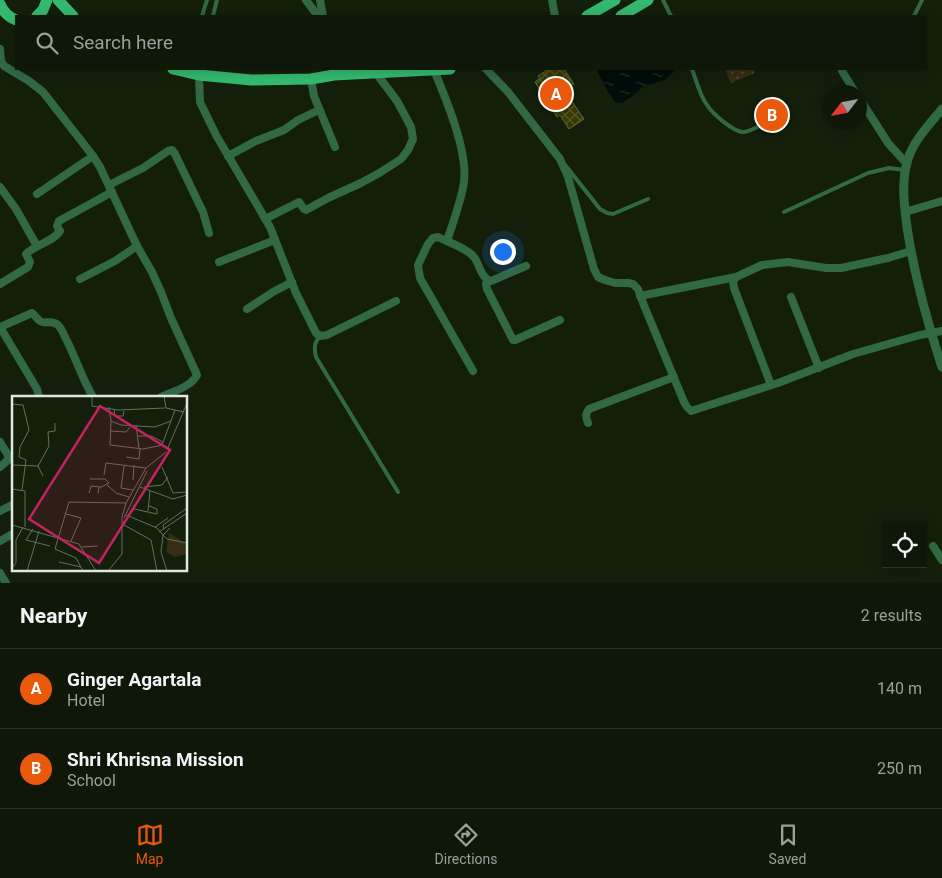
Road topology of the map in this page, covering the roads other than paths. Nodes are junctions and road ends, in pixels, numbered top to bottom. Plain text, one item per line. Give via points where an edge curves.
1 (46, 0) edge
2 (58, 0) edge
3 (207, 0) edge
4 (217, 0) edge
5 (306, 0) edge
6 (320, 0) edge
7 (552, 0) edge
8 (615, 0) edge
9 (648, 0) edge
10 (663, 0) edge
11 (922, 0) edge
12 (0, 4) edge
13 (38, 15) edge
14 (72, 15) edge
15 (202, 15) edge
16 (213, 15) edge
17 (317, 15) edge
18 (323, 15) edge
19 (555, 15) edge
20 (589, 15) edge
21 (623, 15) edge
22 (670, 15) edge
23 (914, 15) edge
24 (9, 18) edge
25 (0, 49) edge
26 (2, 66) edge
27 (177, 70) edge
28 (434, 70) joint
29 (487, 70) edge
30 (692, 70) edge
31 (842, 71) dead end
32 (376, 74) junction
33 (199, 75) junction
34 (311, 79) junction
35 (851, 85) edge
36 (942, 109) edge
37 (319, 110) junction
38 (867, 110) edge
39 (786, 111) dead end
40 (335, 147) dead end
41 (93, 156) junction
42 (228, 156) junction
43 (560, 159) junction
44 (906, 167) junction
45 (0, 187) edge
46 (110, 188) junction
47 (37, 194) dead end
48 (648, 200) dead end
49 (942, 202) edge
50 (784, 212) dead end
51 (905, 212) junction
52 (265, 220) junction
53 (209, 233) dead end
54 (275, 240) junction
55 (447, 242) junction
56 (37, 246) junction
57 (137, 246) junction
58 (911, 251) junction
59 (220, 262) dead end
60 (526, 266) dead end
61 (736, 277) junction
62 (80, 279) dead end
63 (488, 280) junction
64 (292, 282) junction
65 (0, 284) edge
66 (640, 296) junction
67 (791, 297) dead end
68 (396, 301) dead end
69 (247, 309) dead end
70 (560, 320) dead end
71 (0, 327) edge
72 (942, 331) edge
73 (931, 332) junction
74 (320, 336) junction
75 (942, 367) edge
76 (819, 368) junction
77 (473, 371) dead end
78 (674, 378) junction
79 (771, 385) junction
80 (39, 396) edge
81 (92, 396) edge
82 (163, 396) edge
83 (588, 422) dead end
84 (0, 442) edge
85 (0, 467) edge
86 (398, 492) dead end
87 (12, 505) edge
88 (0, 511) edge
89 (12, 534) edge
90 (0, 541) edge
91 (933, 546) dead end
92 (942, 560) edge
93 (0, 573) edge
94 (6, 583) edge

1 - 13 main road
2 - 14 main road
3 - 15 lane
4 - 16 lane
5 - 17 street
6 - 18 street
7 - 19 street
8 - 20 main road
9 - 21 main road
10 - 22 lane
11 - 23 lane
12 - 24 main road
25 - 26 street
26 - 41 street via 44,92
27 - 33 main road
28 - 32 main road
28 - 55 street via 451,113 464,163 461,195
29 - 43 street
30 - 39 lane via 707,106 740,132 750,131
31 - 35 street
32 - 34 main road
32 - 52 street via 397,101 411,127 413,139 408,150 401,159 361,183 306,210 299,202
33 - 34 main road via 251,80
33 - 42 street via 200,102
34 - 37 street
36 - 44 street via 916,142
37 - 40 street
37 - 42 street
38 - 44 street
41 - 46 street
41 - 47 street
42 - 52 street
43 - 48 lane via 600,209 607,213 613,214
43 - 66 street via 598,277 615,283 633,284
44 - 50 lane via 868,173
44 - 51 street
45 - 56 street
46 - 53 street via 172,150 203,212
46 - 56 street via 59,221 57,226 60,230 56,236
46 - 57 street
49 - 51 street
51 - 58 street
52 - 54 street
54 - 59 street
54 - 64 street
55 - 63 street via 472,255
55 - 77 street via 438,238 430,240 418,265 420,278
56 - 65 street via 26,254 30,262 28,267
57 - 62 street
57 - 82 street via 162,292 197,375 189,384
58 - 61 street via 841,268 788,262 770,264
58 - 73 street
60 - 63 street
61 - 66 street
61 - 79 street via 734,288
63 - 70 street via 487,289 512,340
64 - 69 street
64 - 74 street
66 - 78 street
67 - 76 street
68 - 74 street
71 - 80 street
71 - 81 street via 32,312 40,322 56,324
72 - 73 street
73 - 75 street
73 - 76 street via 853,354
74 - 86 lane via 314,349 316,357
76 - 79 street
78 - 79 street via 691,411
78 - 83 street via 589,409 586,412
84 - 85 street via 8,460
87 - 88 street
89 - 90 street
91 - 92 street
93 - 94 street

